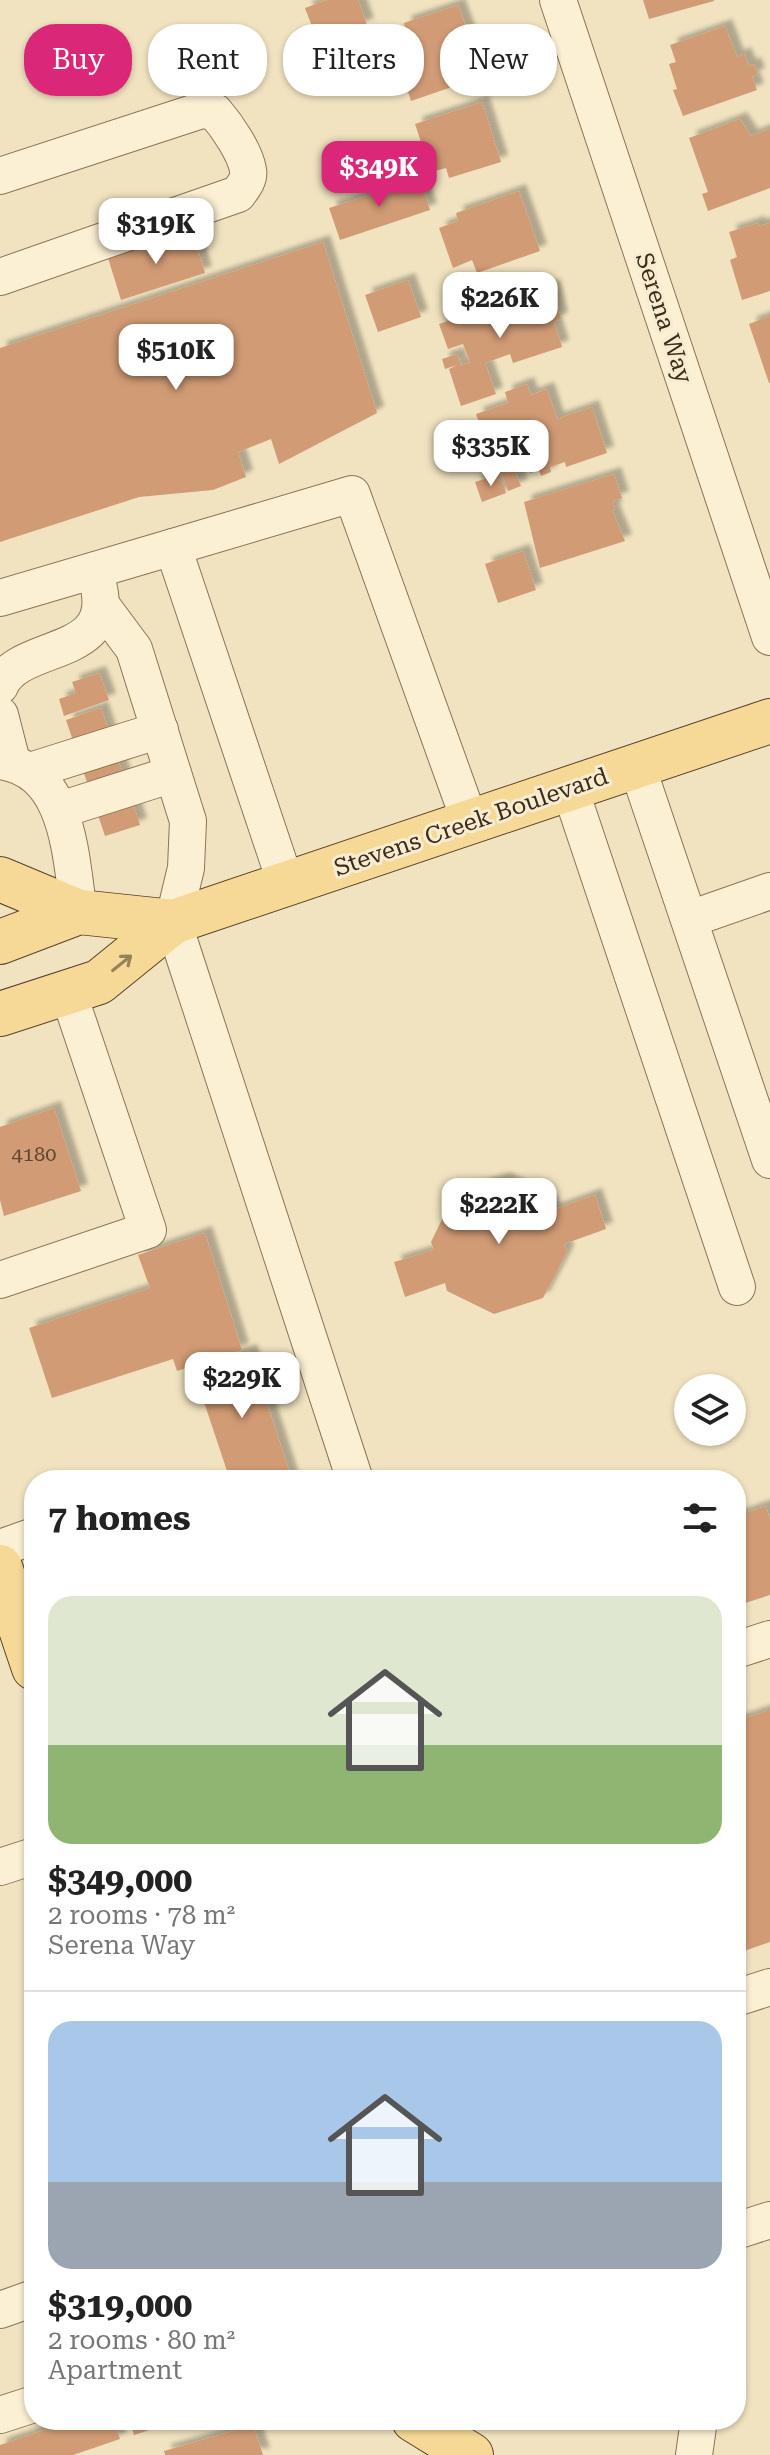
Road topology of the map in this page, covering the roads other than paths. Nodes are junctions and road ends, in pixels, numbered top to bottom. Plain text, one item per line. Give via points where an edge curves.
1 (558, 0) edge
2 (0, 176) edge
3 (0, 277) edge
4 (173, 547) junction
5 (94, 570) junction
6 (0, 598) edge
7 (102, 606) junction
8 (770, 637) edge
9 (0, 686) edge
10 (0, 715) edge
11 (770, 721) edge
12 (160, 730) junction
13 (14, 765) edge
14 (637, 766) junction
15 (173, 774) junction
16 (570, 789) junction
17 (60, 810) junction
18 (470, 822) junction
19 (0, 879) edge
20 (286, 884) junction
21 (770, 891) edge
22 (79, 912) junction
23 (690, 919) junction
24 (173, 922) junction
25 (0, 942) edge
26 (68, 992) junction
27 (0, 1014) edge
28 (770, 1160) edge
29 (0, 1280) edge
30 (737, 1287) dead end
31 (352, 1470) edge
32 (24, 1540) edge
33 (0, 1548) edge
34 (0, 1567) edge
35 (24, 1638) edge
36 (770, 1639) edge
37 (746, 1647) edge
38 (24, 1859) edge
39 (0, 1867) edge
40 (770, 1987) edge
41 (746, 1995) edge
42 (770, 2220) edge
43 (746, 2228) edge
44 (24, 2302) edge
45 (0, 2310) edge
46 (24, 2407) edge
47 (0, 2415) edge
48 (430, 2430) edge
49 (698, 2430) edge
50 (471, 2455) edge
51 (694, 2455) edge

1 - 8 street, Serena Way
2 - 3 street via 202,110 215,112 225,124 248,170 238,194
4 - 5 street
4 - 18 street via 352,494
4 - 20 street
5 - 6 street
5 - 7 street
7 - 9 street via 77,641 13,668
7 - 12 street via 134,649
10 - 13 street
11 - 14 main road, Stevens Creek Boulevard
12 - 13 street
12 - 15 street
13 - 17 street via 51,789
14 - 16 main road, Stevens Creek Boulevard
14 - 23 street
15 - 17 street
15 - 24 street via 188,821 186,868
16 - 18 main road, Stevens Creek Boulevard
16 - 30 street
17 - 22 street
18 - 20 main road, Stevens Creek Boulevard
19 - 22 main road
20 - 24 main road, Stevens Creek Boulevard
21 - 23 street
22 - 24 main road, Stevens Creek Boulevard
22 - 25 main road, Stevens Creek Boulevard
23 - 28 street
26 -> 24 main road, Stevens Creek Boulevard via 99,982
24 - 31 street
26 - 27 main road, Stevens Creek Boulevard
26 - 29 street via 148,1230
32 - 33 street
34 - 35 main road
36 - 37 street
38 - 39 street
40 - 41 street
42 - 43 street
44 - 45 street
46 - 47 street
48 - 50 main road
49 - 51 street

